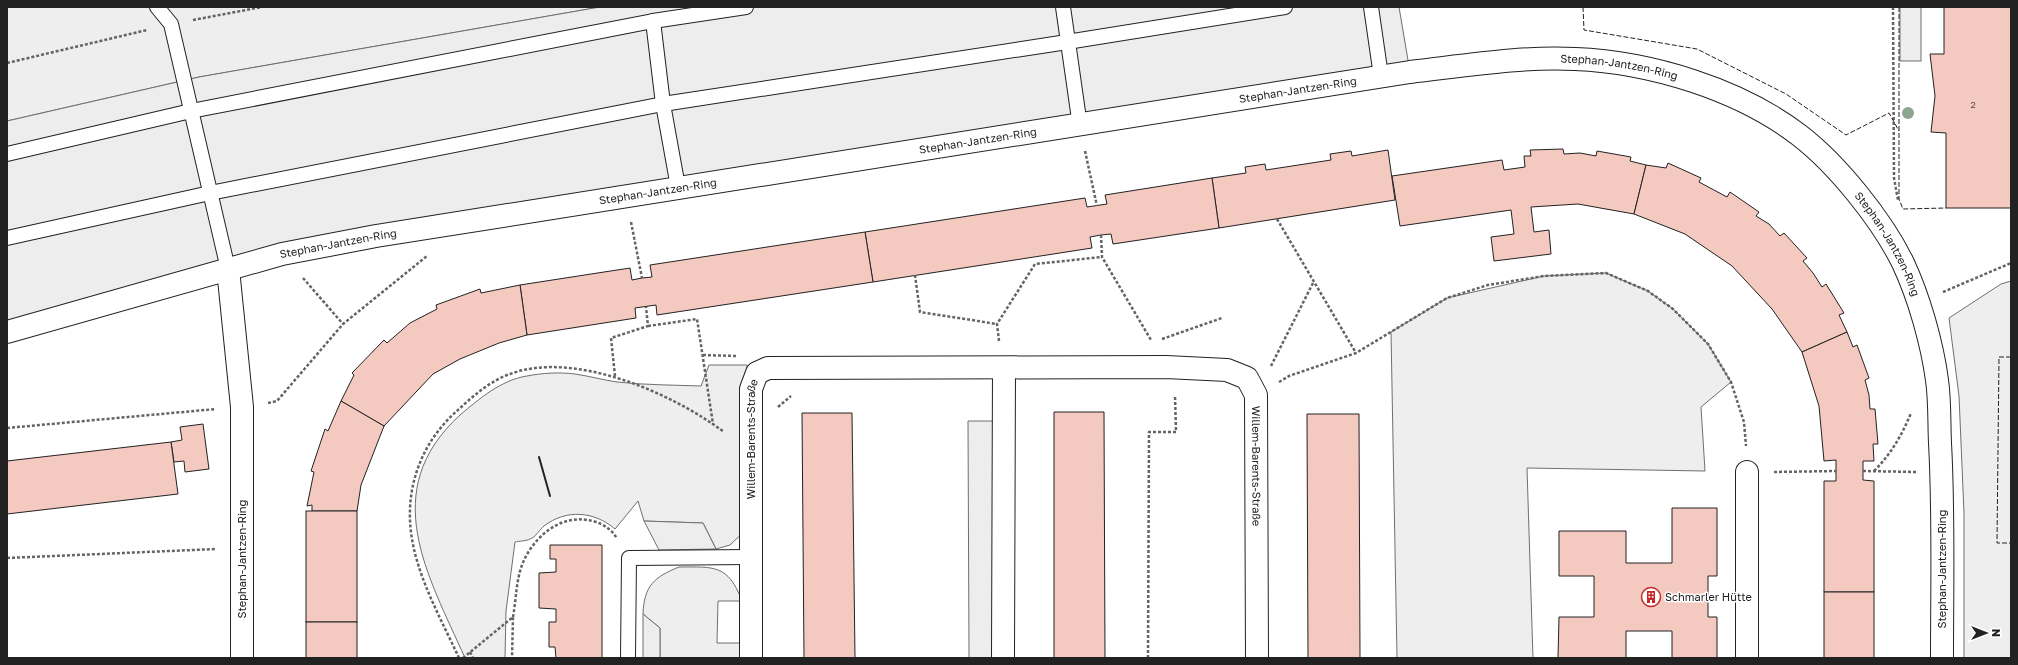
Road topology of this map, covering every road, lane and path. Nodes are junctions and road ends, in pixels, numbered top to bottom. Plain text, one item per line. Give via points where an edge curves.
1 (157, 7) edge
2 (262, 7) edge
3 (746, 7) edge
4 (1063, 7) edge
5 (1285, 7) edge
6 (1371, 7) edge
7 (1894, 7) edge
8 (653, 21) junction
9 (171, 24) junction
10 (1067, 42) junction
11 (7, 63) edge
12 (1381, 76) junction
13 (663, 104) junction
14 (191, 111) junction
15 (1080, 126) junction
16 (7, 154) edge
17 (678, 187) junction
18 (210, 193) junction
19 (626, 196) junction
20 (1898, 201) dead end
21 (1097, 206) dead end
22 (1277, 219) dead end
23 (1101, 235) dead end
24 (7, 238) edge
25 (282, 254) junction
26 (1102, 257) junction
27 (2011, 264) edge
28 (228, 268) junction
29 (915, 275) dead end
30 (642, 278) dead end
31 (1314, 281) junction
32 (1918, 302) junction
33 (646, 307) dead end
34 (1222, 318) dead end
35 (343, 324) dead end
36 (997, 324) junction
37 (648, 326) junction
38 (7, 332) edge
39 (1152, 342) junction
40 (1356, 353) junction
41 (1166, 367) junction
42 (1004, 368) junction
43 (615, 376) junction
44 (797, 392) dead end
45 (1256, 395) junction
46 (1913, 410) dead end
47 (774, 412) dead end
48 (713, 424) junction
49 (751, 452) junction
50 (1836, 471) dead end
51 (1863, 471) dead end
52 (1874, 471) junction
53 (1747, 472) junction
54 (1920, 472) dead end
55 (619, 545) dead end
56 (242, 548) junction
57 (751, 557) junction
58 (7, 558) edge
59 (513, 617) junction
60 (470, 652) junction
61 (242, 658) edge
62 (458, 658) edge
63 (463, 658) edge
64 (473, 658) edge
65 (512, 658) edge
66 (628, 658) edge
67 (751, 658) edge
68 (1003, 658) edge
69 (1148, 658) edge
70 (1257, 658) edge
71 (1747, 658) edge
72 (1942, 658) edge

1 - 9 lane
2 - 9 path
3 - 8 lane
4 - 10 lane
5 - 10 lane
6 - 12 lane
7 - 20 path via 1894,178
8 - 13 lane
8 - 14 lane
9 - 11 path
9 - 14 lane
10 - 13 lane
10 - 15 lane
12 - 15 street, Stephan-Jantzen-Ring
12 - 32 street, Stephan-Jantzen-Ring via 1505,62 1574,59 1611,62 1659,72 1712,88 1758,109 1797,134 1843,176 1878,222 1903,263
13 - 17 lane
13 - 18 lane
14 - 16 lane
14 - 18 lane
15 - 17 street, Stephan-Jantzen-Ring
15 - 21 path
17 - 19 street, Stephan-Jantzen-Ring
18 - 24 lane
18 - 28 lane
19 - 25 street, Stephan-Jantzen-Ring via 376,236
19 - 30 path
22 - 31 path
23 - 26 path
25 - 28 street, Stephan-Jantzen-Ring
25 - 35 path
26 - 36 path via 1035,264
26 - 39 path
27 - 32 path
28 - 38 street, Stephan-Jantzen-Ring
28 - 56 street, Stephan-Jantzen-Ring via 242,406
29 - 36 path via 920,312
31 - 40 path
31 - 45 path
32 - 72 street, Stephan-Jantzen-Ring via 1937,380 1942,472
33 - 37 path
34 - 39 path
36 - 42 path
37 - 43 path via 611,338
37 - 48 path via 697,319
39 - 41 path
40 - 45 path via 1289,376
40 - 53 path via 1447,298 1488,286 1544,276 1606,273 1648,291 1673,309 1708,344 1731,382 1744,422
41 - 42 street, Willem-Barents-Straße
41 - 45 street, Willem-Barents-Straße via 1227,370 1247,378
41 - 69 path via 1175,384 1176,432 1149,432
42 - 49 street, Willem-Barents-Straße via 768,368 757,373 751,389
42 - 68 street
43 - 48 path via 687,407
43 - 62 path via 558,366 510,374 470,398 433,436 412,485 411,533 420,571
44 - 47 path
45 - 70 street, Willem-Barents-Straße
46 - 52 path via 1887,459
48 - 49 path
49 - 57 street, Willem-Barents-Straße
50 - 53 path
51 - 52 path
52 - 54 path
53 - 71 street
55 - 59 path via 615,535 604,525 590,520 577,518 562,521 550,528 531,550 522,566
56 - 58 path
56 - 61 street, Stephan-Jantzen-Ring
57 - 66 lane via 629,558
57 - 67 street, Willem-Barents-Straße
59 - 60 path
59 - 65 path
60 - 63 path
60 - 64 path

